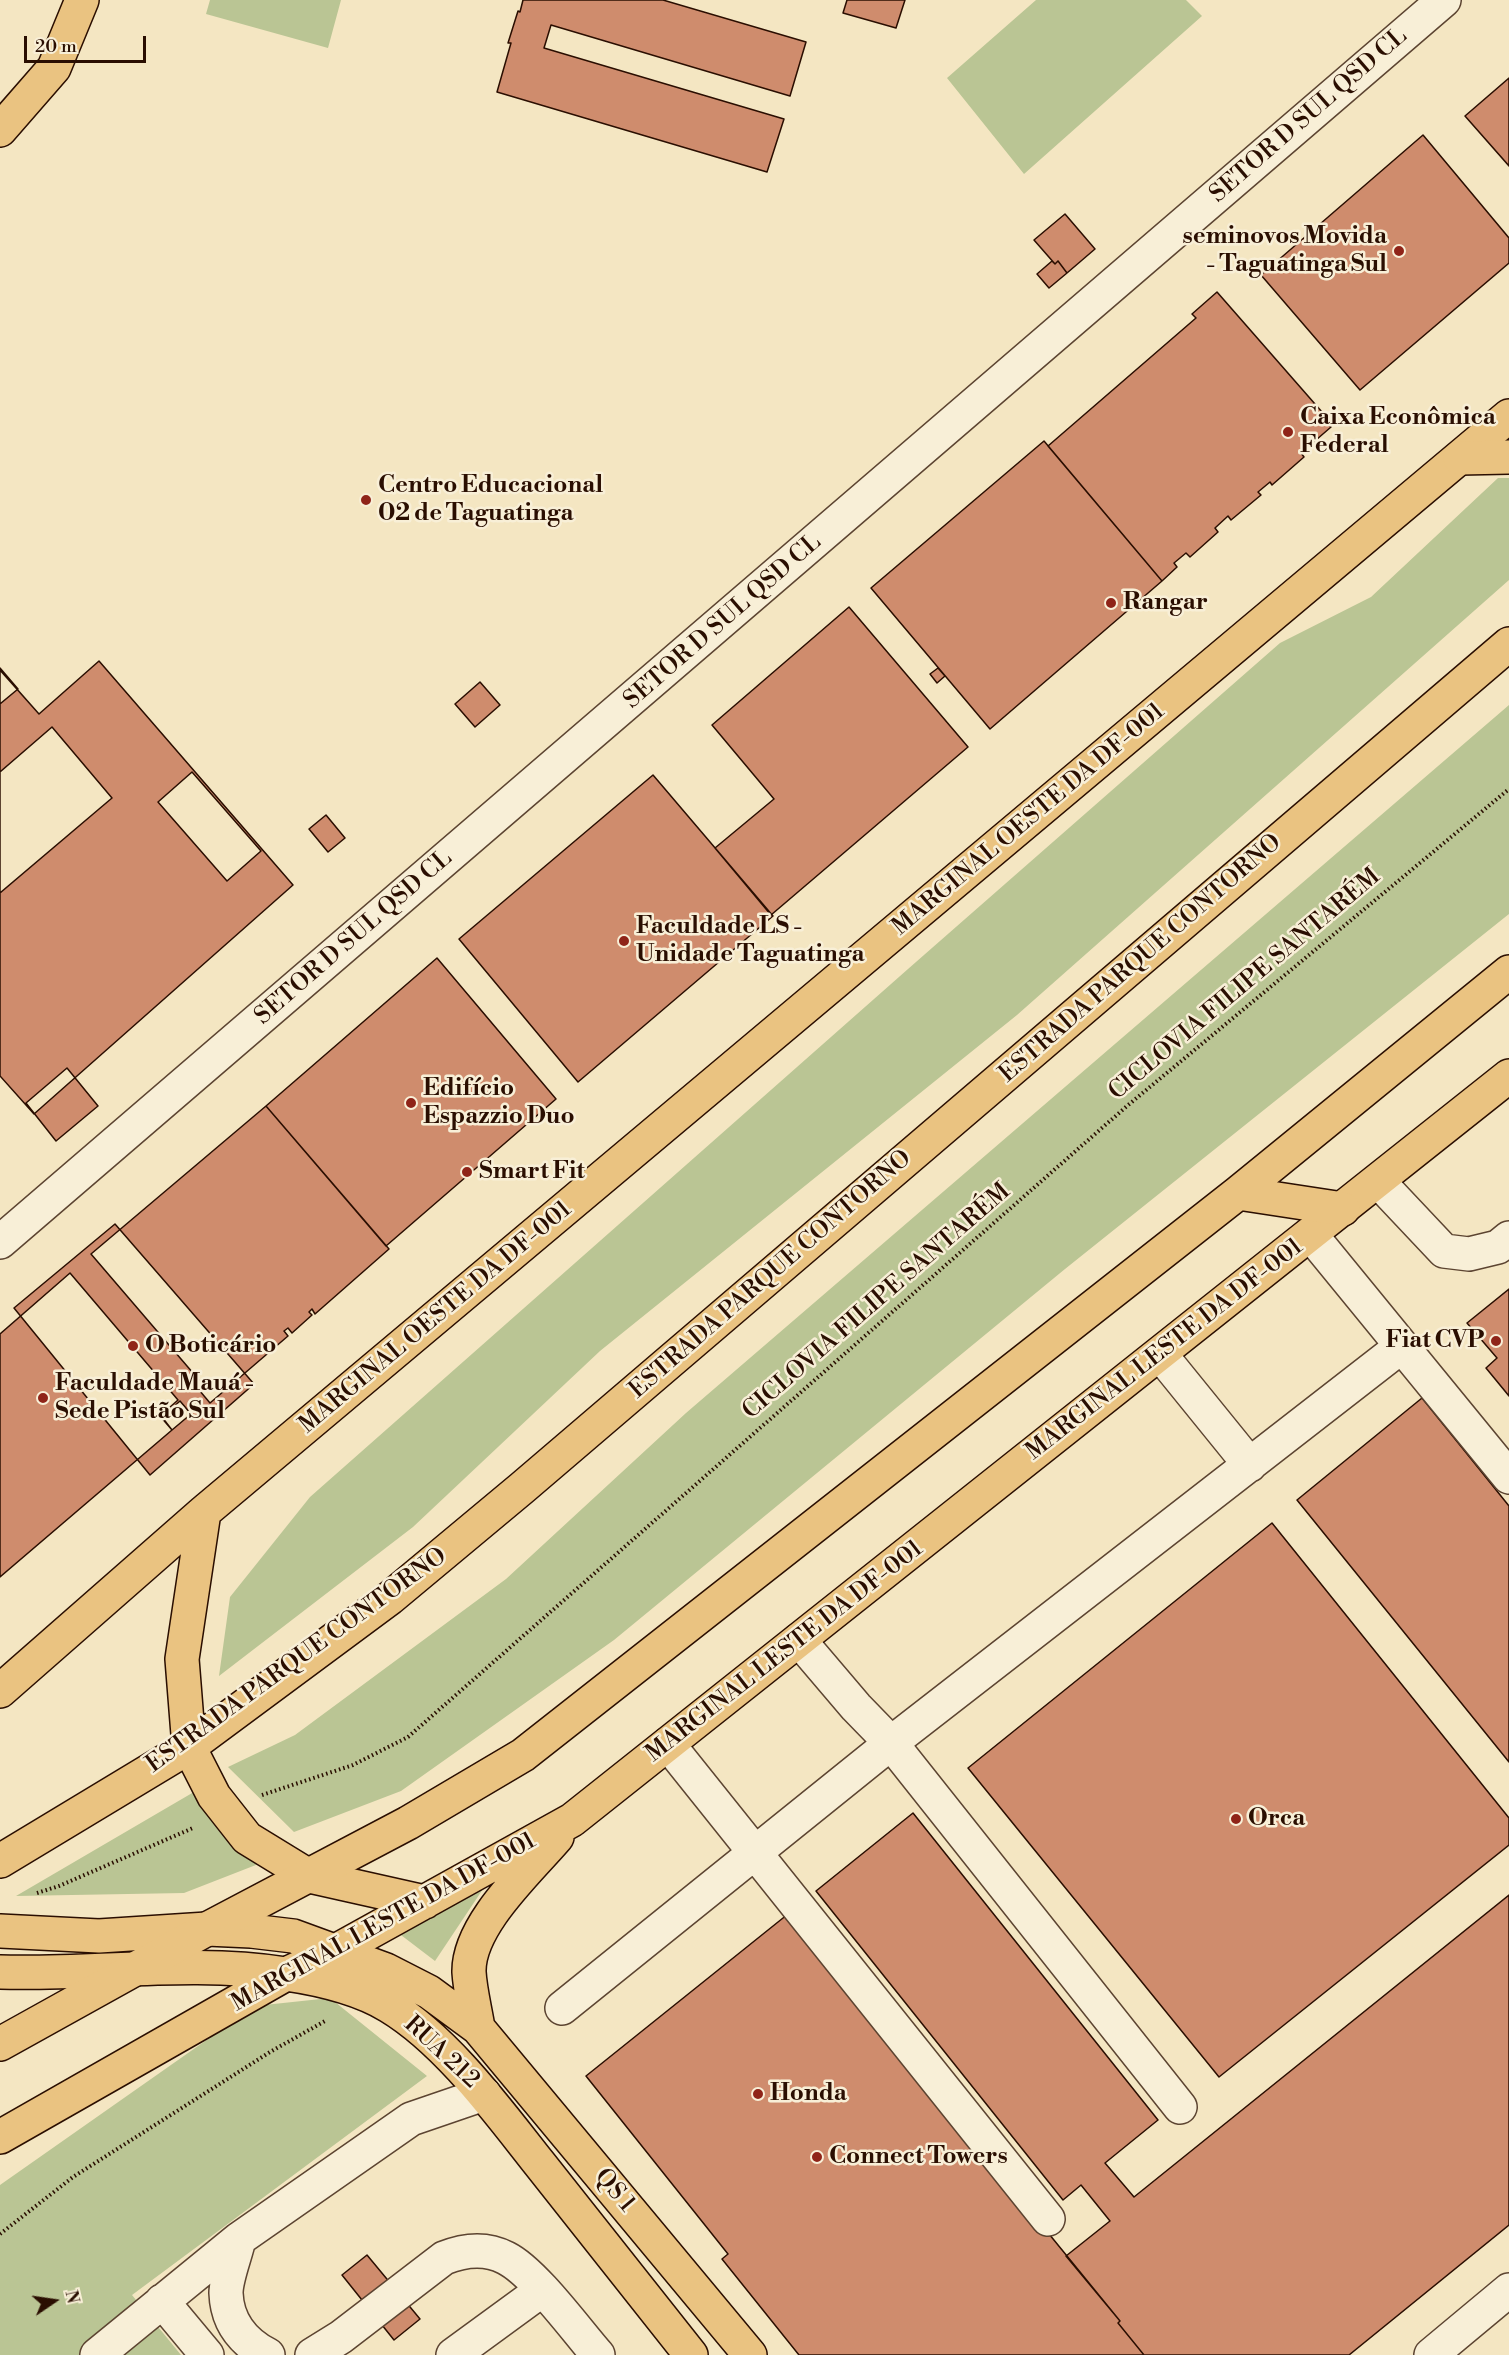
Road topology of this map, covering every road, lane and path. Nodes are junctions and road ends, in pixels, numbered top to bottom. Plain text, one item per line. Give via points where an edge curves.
1 (82, 0) edge
2 (1444, 0) edge
3 (0, 130) edge
4 (1509, 416) edge
5 (1509, 457) edge
6 (1460, 458) junction
7 (1509, 644) edge
8 (1509, 789) edge
9 (1509, 972) edge
10 (1509, 1076) edge
11 (1378, 1181) junction
12 (1238, 1193) junction
13 (1343, 1209) junction
14 (1311, 1235) junction
15 (1509, 1238) edge
16 (0, 1242) edge
17 (1402, 1346) junction
18 (1160, 1354) junction
19 (1250, 1465) junction
20 (1509, 1477) edge
21 (204, 1512) junction
22 (799, 1640) junction
23 (0, 1691) edge
24 (891, 1743) junction
25 (668, 1744) junction
26 (189, 1747) junction
27 (256, 1798) dead end
28 (572, 1820) junction
29 (194, 1827) dead end
30 (756, 1853) junction
31 (0, 1861) edge
32 (309, 1876) junction
33 (34, 1889) dead end
34 (425, 1902) junction
35 (207, 1929) junction
36 (0, 1931) edge
37 (334, 1952) junction
38 (137, 1968) junction
39 (0, 1972) edge
40 (286, 1974) junction
41 (561, 2008) dead end
42 (336, 2017) dead end
43 (478, 2028) junction
44 (0, 2044) edge
45 (484, 2094) junction
46 (1180, 2107) dead end
47 (0, 2137) edge
48 (1048, 2219) dead end
49 (0, 2234) edge
50 (239, 2239) junction
51 (542, 2290) junction
52 (1509, 2290) edge
53 (162, 2301) junction
54 (97, 2355) edge
55 (207, 2355) edge
56 (268, 2355) edge
57 (312, 2355) edge
58 (453, 2355) edge
59 (598, 2355) edge
60 (691, 2355) edge
61 (750, 2355) edge
62 (1431, 2355) edge

1 - 3 main road via 54,68
2 - 16 street, SETOR D SUL QSD CL
4 - 6 main road, MARGINAL OESTE DA DF-001
5 - 6 main road
6 - 21 main road, MARGINAL OESTE DA DF-001
7 - 26 main road, ESTRADA PARQUE CONTORNO via 408,1584
8 - 27 path, CICLOVIA FILIPE SANTARÉM via 1127,1106 408,1737 352,1764
9 - 12 main road
10 - 11 main road, MARGINAL LESTE DA DF-001
11 - 13 main road, MARGINAL LESTE DA DF-001
11 - 15 street via 1444,1251 1469,1254 1498,1247
12 - 13 main road
12 - 32 main road via 523,1755
13 - 14 main road, MARGINAL LESTE DA DF-001
14 - 17 street
14 - 18 main road, MARGINAL LESTE DA DF-001
17 - 19 street
17 - 20 street
18 - 19 street
18 - 22 main road, MARGINAL LESTE DA DF-001
19 - 24 street
21 - 23 main road, MARGINAL OESTE DA DF-001
21 - 26 main road via 182,1659
22 - 24 street
22 - 25 main road, MARGINAL LESTE DA DF-001
24 - 30 street
24 - 46 street
25 - 28 main road, MARGINAL LESTE DA DF-001
25 - 30 street
26 - 31 main road, ESTRADA PARQUE CONTORNO
26 - 32 main road via 214,1796 247,1838
28 - 34 main road, MARGINAL LESTE DA DF-001
28 - 43 main road via 495,1906 483,1927 469,1971
29 - 33 path via 31,1895
30 - 41 street
30 - 48 street
32 - 34 main road
32 - 35 main road
34 - 37 main road, MARGINAL LESTE DA DF-001
35 - 36 main road, RUA 212 via 99,1936
35 - 37 main road, RUA 212 via 293,1936
35 - 38 main road
37 - 40 main road, MARGINAL LESTE DA DF-001
37 - 43 main road, RUA 212 via 386,1970
38 - 39 main road, RUA 212
38 - 40 main road, RUA 212 via 200,1967
38 - 44 main road
40 - 45 main road, RUA 212 via 351,1989 389,2006 428,2036
40 - 47 main road, MARGINAL LESTE DA DF-001
42 - 49 path via 270,2052 82,2171
43 - 61 main road, QS 1
45 - 50 street via 411,2118
45 - 60 main road, RUA 212
50 - 53 street
50 - 56 street via 226,2292 232,2319 245,2341
51 - 57 street via 506,2258 462,2251 444,2258 342,2337
51 - 58 street
51 - 59 street
52 - 62 street
53 - 54 street
53 - 55 street

